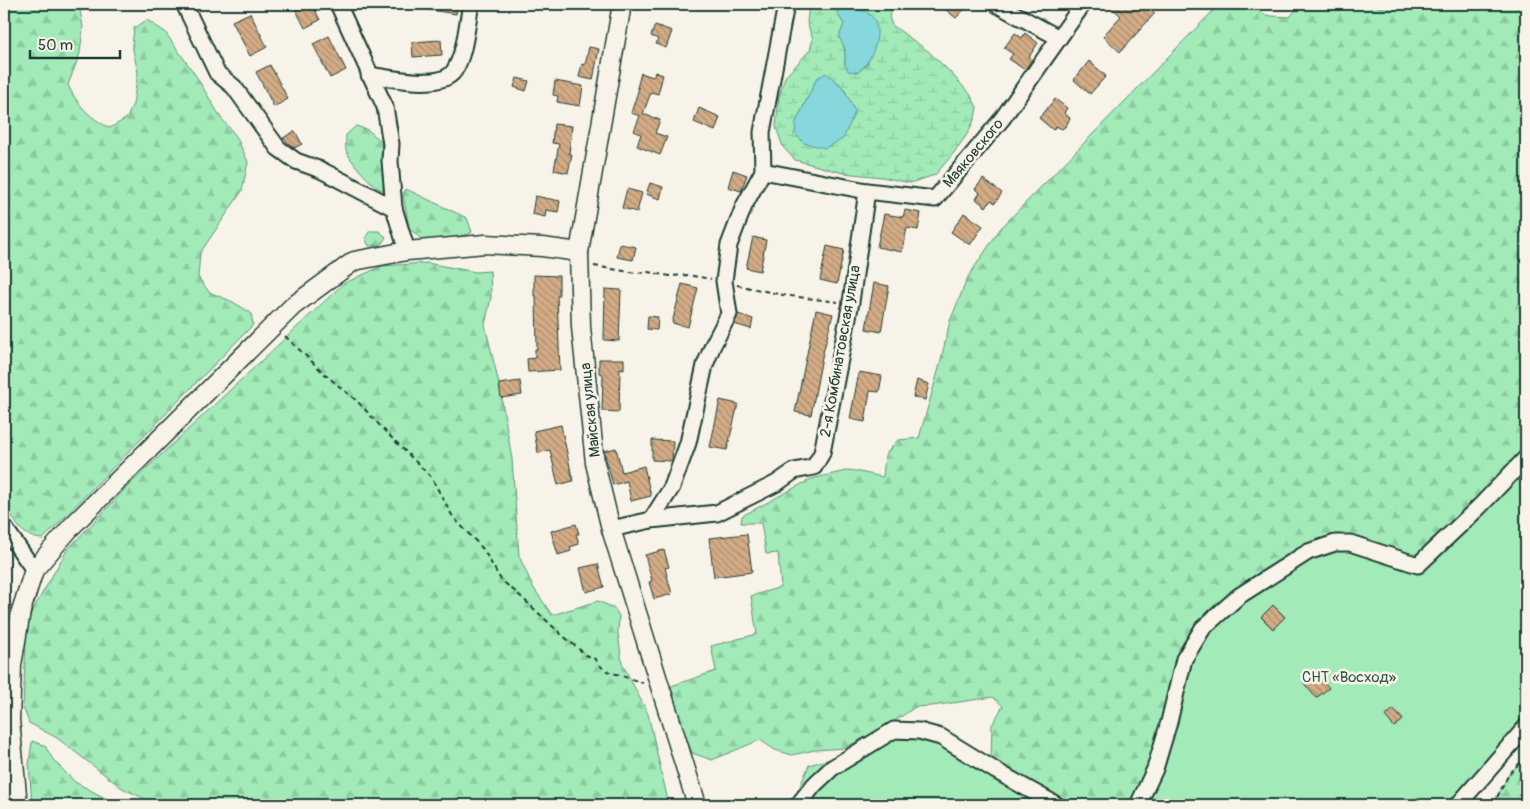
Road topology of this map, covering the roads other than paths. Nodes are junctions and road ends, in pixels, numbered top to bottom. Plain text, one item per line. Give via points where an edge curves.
1 (184, 4) edge
2 (338, 4) edge
3 (471, 4) edge
4 (622, 4) edge
5 (787, 4) edge
6 (996, 4) edge
7 (1083, 4) edge
8 (1059, 38) junction
9 (369, 75) junction
10 (763, 170) junction
11 (867, 191) junction
12 (394, 208) junction
13 (407, 251) junction
14 (579, 252) junction
15 (1526, 458) edge
16 (651, 520) junction
17 (4, 527) edge
18 (611, 529) junction
19 (34, 570) junction
20 (1526, 726) edge
21 (18, 805) edge
22 (697, 805) edge
23 (798, 805) edge
24 (1057, 805) edge
25 (1138, 805) edge
26 (1458, 805) edge

1 - 12 street via 217,73 234,87 278,148 296,161 321,170
2 - 9 street
3 - 9 street via 461,57 454,72 428,82
4 - 14 street, Майская улица
5 - 10 street via 762,132
6 - 8 street
7 - 8 street, Маяковского
8 - 11 street, Маяковского via 1002,119 935,199
9 - 12 street via 385,107 391,144
10 - 11 street, Маяковского
10 - 16 street via 729,245 724,281 729,314 705,365 688,443 672,487
11 - 16 street, 2-я Комбинатовская улица via 851,302 822,454 814,467 794,471 717,513
12 - 13 street
13 - 14 street via 484,244
13 - 19 street via 354,261 293,306 72,526
14 - 18 street, Майская улица via 581,327 595,463
15 - 25 street via 1418,565 1350,543 1335,543 1308,552 1239,596 1203,628 1184,659 1155,769
16 - 18 street, 2-я Комбинатовская улица
17 - 19 street
18 - 22 street, Майская улица
19 - 21 street via 21,611 12,665 10,720
20 - 26 street
23 - 24 street via 832,768 894,730 919,730 942,737

